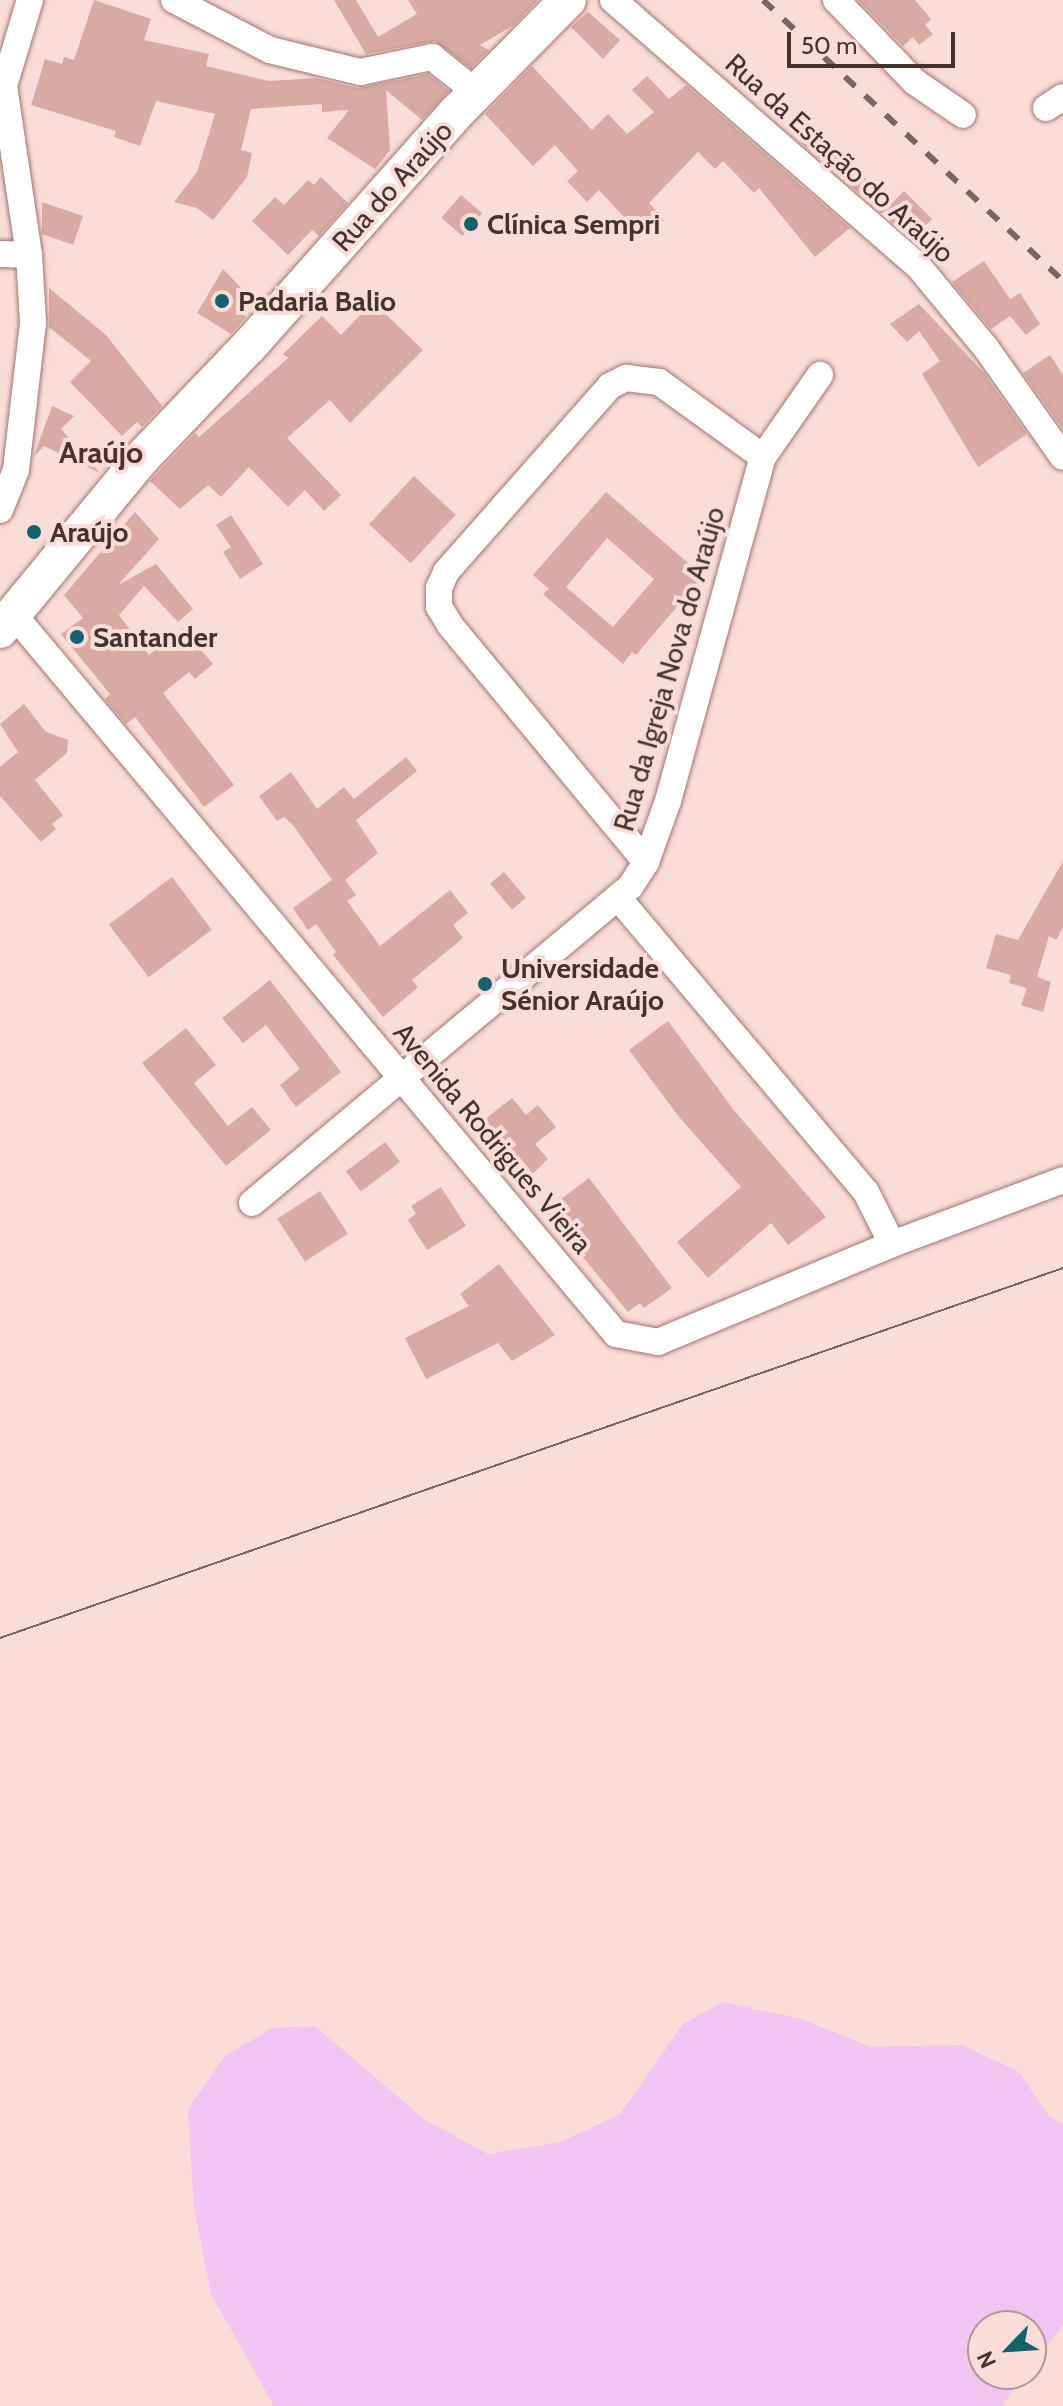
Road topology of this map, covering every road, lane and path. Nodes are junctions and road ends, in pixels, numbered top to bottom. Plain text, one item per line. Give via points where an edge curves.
1 (30, 0) edge
2 (174, 0) edge
3 (568, 0) edge
4 (613, 0) edge
5 (836, 0) edge
6 (476, 92) junction
7 (963, 115) dead end
8 (0, 254) edge
9 (29, 255) junction
10 (820, 375) dead end
11 (763, 457) junction
12 (1063, 457) edge
13 (0, 510) edge
14 (7, 623) edge
15 (646, 862) junction
16 (620, 900) junction
17 (400, 1079) junction
18 (1063, 1180) edge
19 (252, 1203) dead end
20 (892, 1244) junction

1 - 9 street via 4,86
2 - 6 street via 270,50 360,72 432,57
3 - 6 main road, Rua do Araújo
4 - 12 street, Rua da Estação do Araújo via 919,267 986,348
5 - 7 street via 915,82
6 - 14 main road, Rua do Araújo via 140,460
8 - 9 street
9 - 13 street via 33,322 27,397 16,470
10 - 11 street, Rua da Igreja Nova do Araújo
11 - 15 street, Rua da Igreja Nova do Araújo via 668,801
11 - 15 street via 659,382 626,378 610,386 446,572 439,588 439,607 450,625
14 - 17 street, Avenida Rodrigues Vieira
15 - 16 street, Rua da Igreja Nova do Araújo
16 - 17 street, Rua da Igreja Nova do Araújo
16 - 20 street via 866,1192
17 - 19 street, Rua da Igreja Nova do Araújo
17 - 20 street, Avenida Rodrigues Vieira via 616,1334 637,1342 658,1342
18 - 20 street, Avenida Rodrigues Vieira

